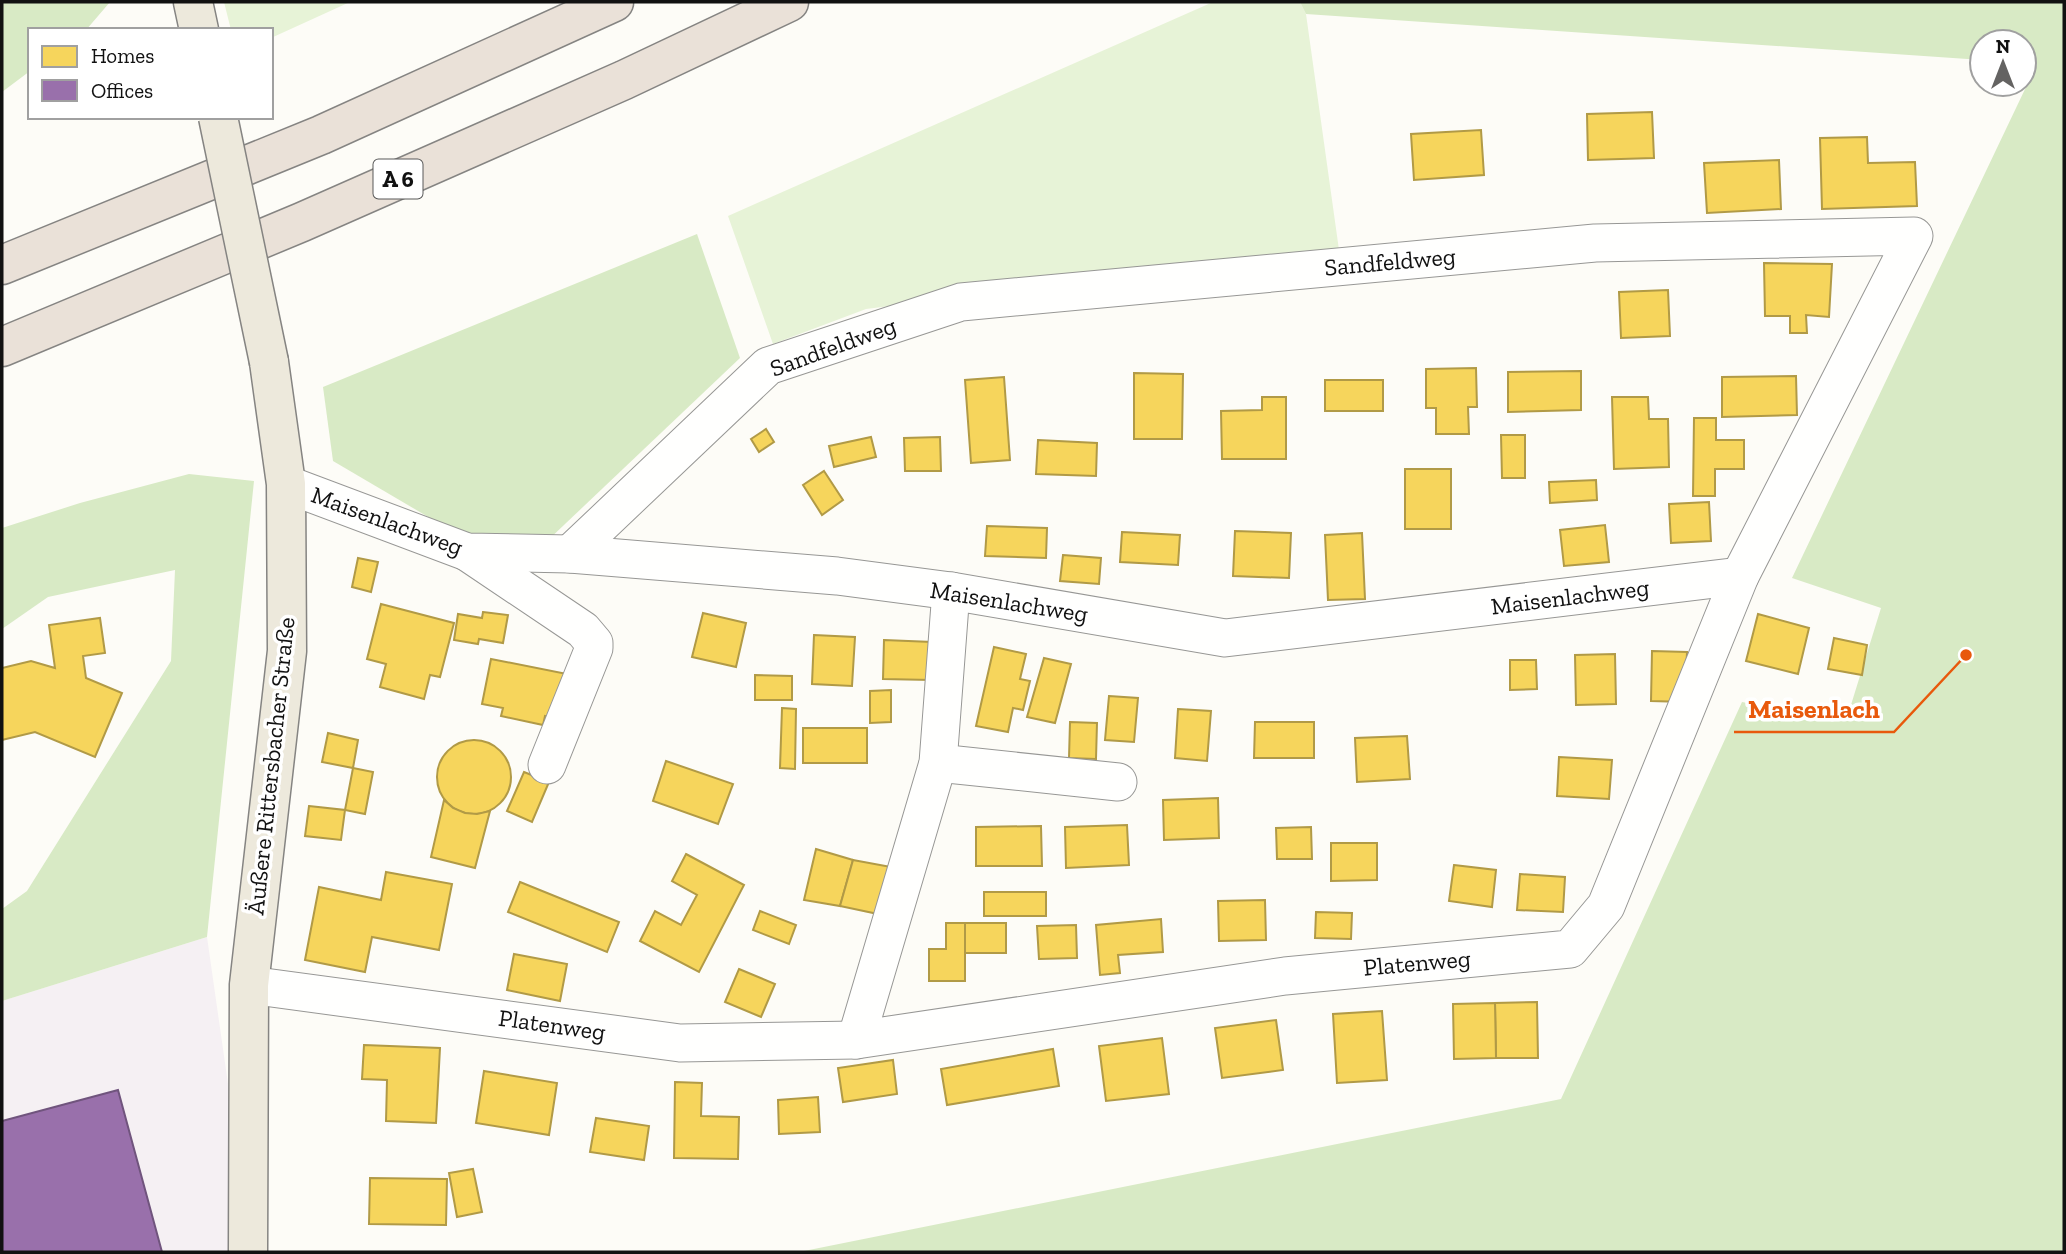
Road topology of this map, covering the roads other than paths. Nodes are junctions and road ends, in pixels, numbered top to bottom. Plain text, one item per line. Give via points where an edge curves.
1 (192, 2) edge
2 (614, 2) edge
3 (789, 2) edge
4 (198, 28) edge
5 (218, 119) edge
6 (2, 265) edge
7 (2, 347) edge
8 (286, 484) junction
9 (467, 552) junction
10 (570, 554) junction
11 (1740, 576) junction
12 (951, 591) junction
13 (938, 763) junction
14 (547, 765) dead end
15 (1118, 782) dead end
16 (249, 985) junction
17 (856, 1040) junction
18 (248, 1252) edge

1 - 4 main road
2 - 6 highway via 321,135
3 - 7 highway, A 6 via 339,205
5 - 8 main road, Äußere Rittersbacher Straße, bridge via 269,362
8 - 9 street, Maisenlachweg
8 - 16 main road, Äußere Rittersbacher Straße via 287,652
9 - 10 street, Maisenlachweg
9 - 14 street via 583,630 594,643
10 - 11 street, Sandfeldweg via 768,366 961,302 1595,243 1914,236
10 - 12 street, Maisenlachweg via 836,576
11 - 12 street, Maisenlachweg via 1225,638
11 - 17 street, Platenweg via 1606,906 1570,950 1285,975
12 - 13 street
13 - 15 street
13 - 17 street
16 - 17 street, Platenweg via 680,1042
16 - 18 main road, Äußere Rittersbacher Straße

